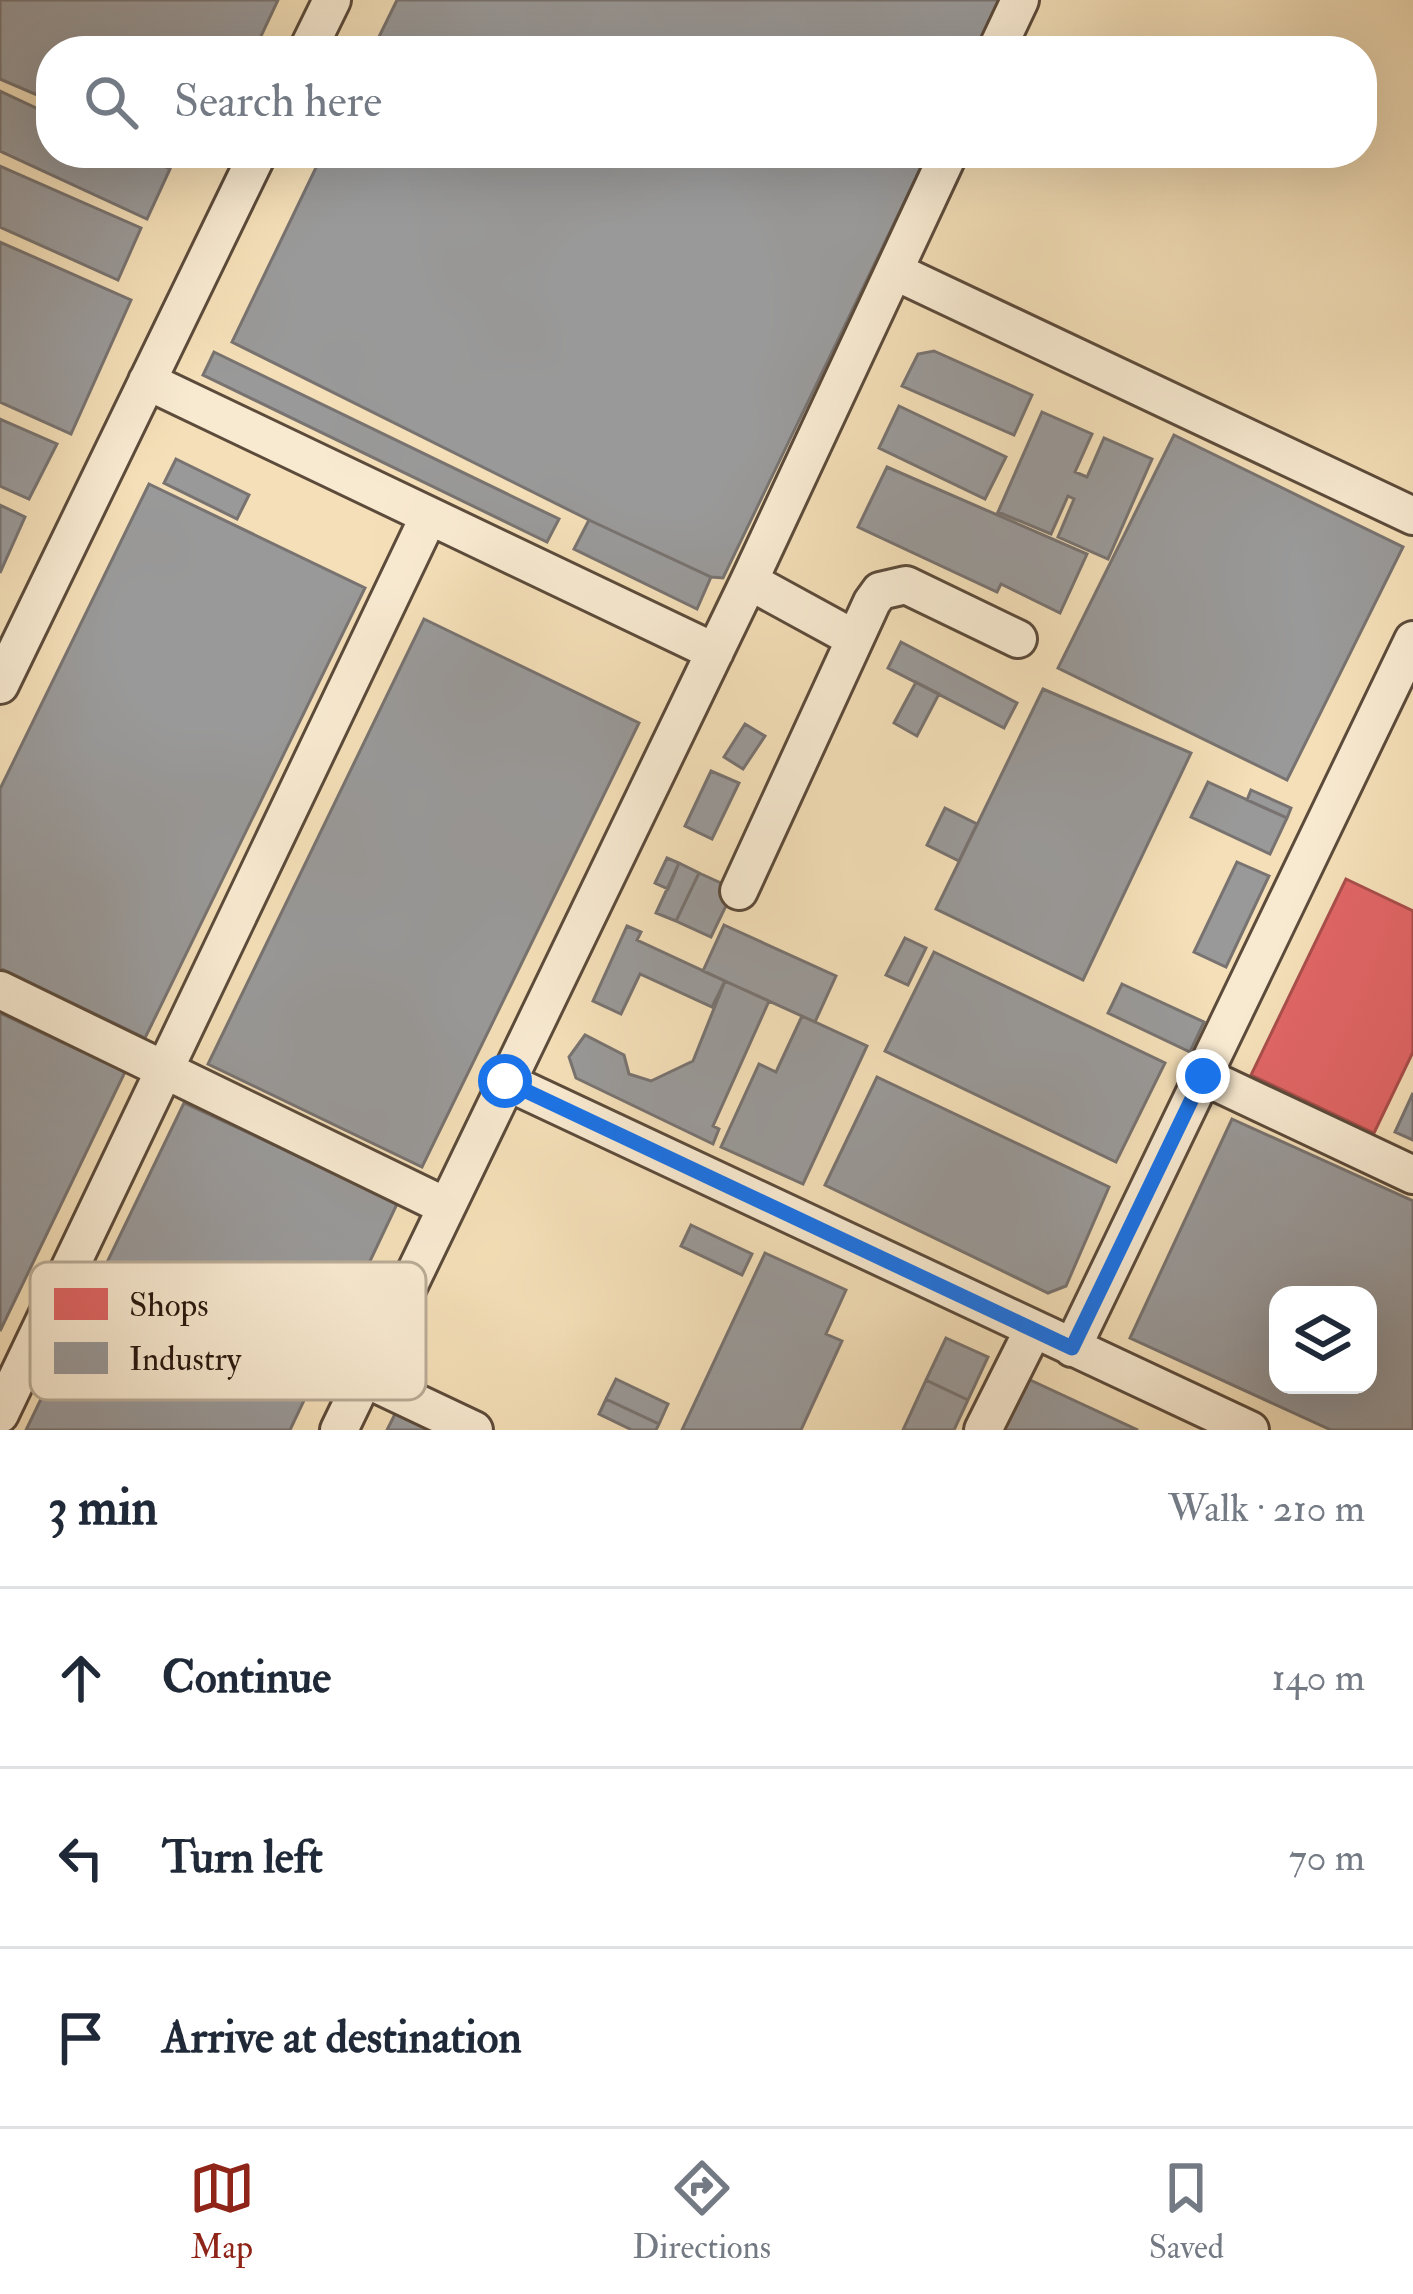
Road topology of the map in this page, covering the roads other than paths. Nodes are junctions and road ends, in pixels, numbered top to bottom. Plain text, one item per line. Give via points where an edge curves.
1 (332, 0) edge
2 (1020, 0) edge
3 (314, 36) edge
4 (1003, 36) edge
5 (251, 168) edge
6 (942, 168) edge
7 (894, 271) junction
8 (147, 381) junction
9 (429, 516) junction
10 (1413, 516) edge
11 (749, 581) junction
12 (855, 639) junction
13 (1018, 639) dead end
14 (1413, 640) edge
15 (715, 652) junction
16 (0, 686) edge
17 (739, 891) dead end
18 (0, 990) edge
19 (167, 1070) junction
20 (1203, 1076) junction
21 (505, 1081) junction
22 (1413, 1175) edge
23 (445, 1206) junction
24 (74, 1262) edge
25 (419, 1262) edge
26 (1033, 1330) junction
27 (1072, 1348) junction
28 (30, 1352) edge
29 (353, 1400) edge
30 (411, 1400) edge
31 (0, 1414) edge
32 (339, 1430) edge
33 (474, 1430) edge
34 (983, 1430) edge
35 (1250, 1430) edge

1 - 3 street
2 - 4 street
5 - 8 street
6 - 7 street
7 - 10 street
7 - 11 street
8 - 9 street
8 - 16 street
9 - 15 street
9 - 19 street
11 - 12 street
11 - 15 street
12 - 13 street via 880,591 906,585
12 - 17 street
14 - 20 street
15 - 21 street
18 - 19 street
19 - 23 street
19 - 24 street
20 - 22 street
20 - 27 street
21 - 23 street
21 - 26 street
23 - 25 street
26 - 27 street
26 - 34 street
27 - 35 street
28 - 31 street
29 - 32 street
30 - 33 street

